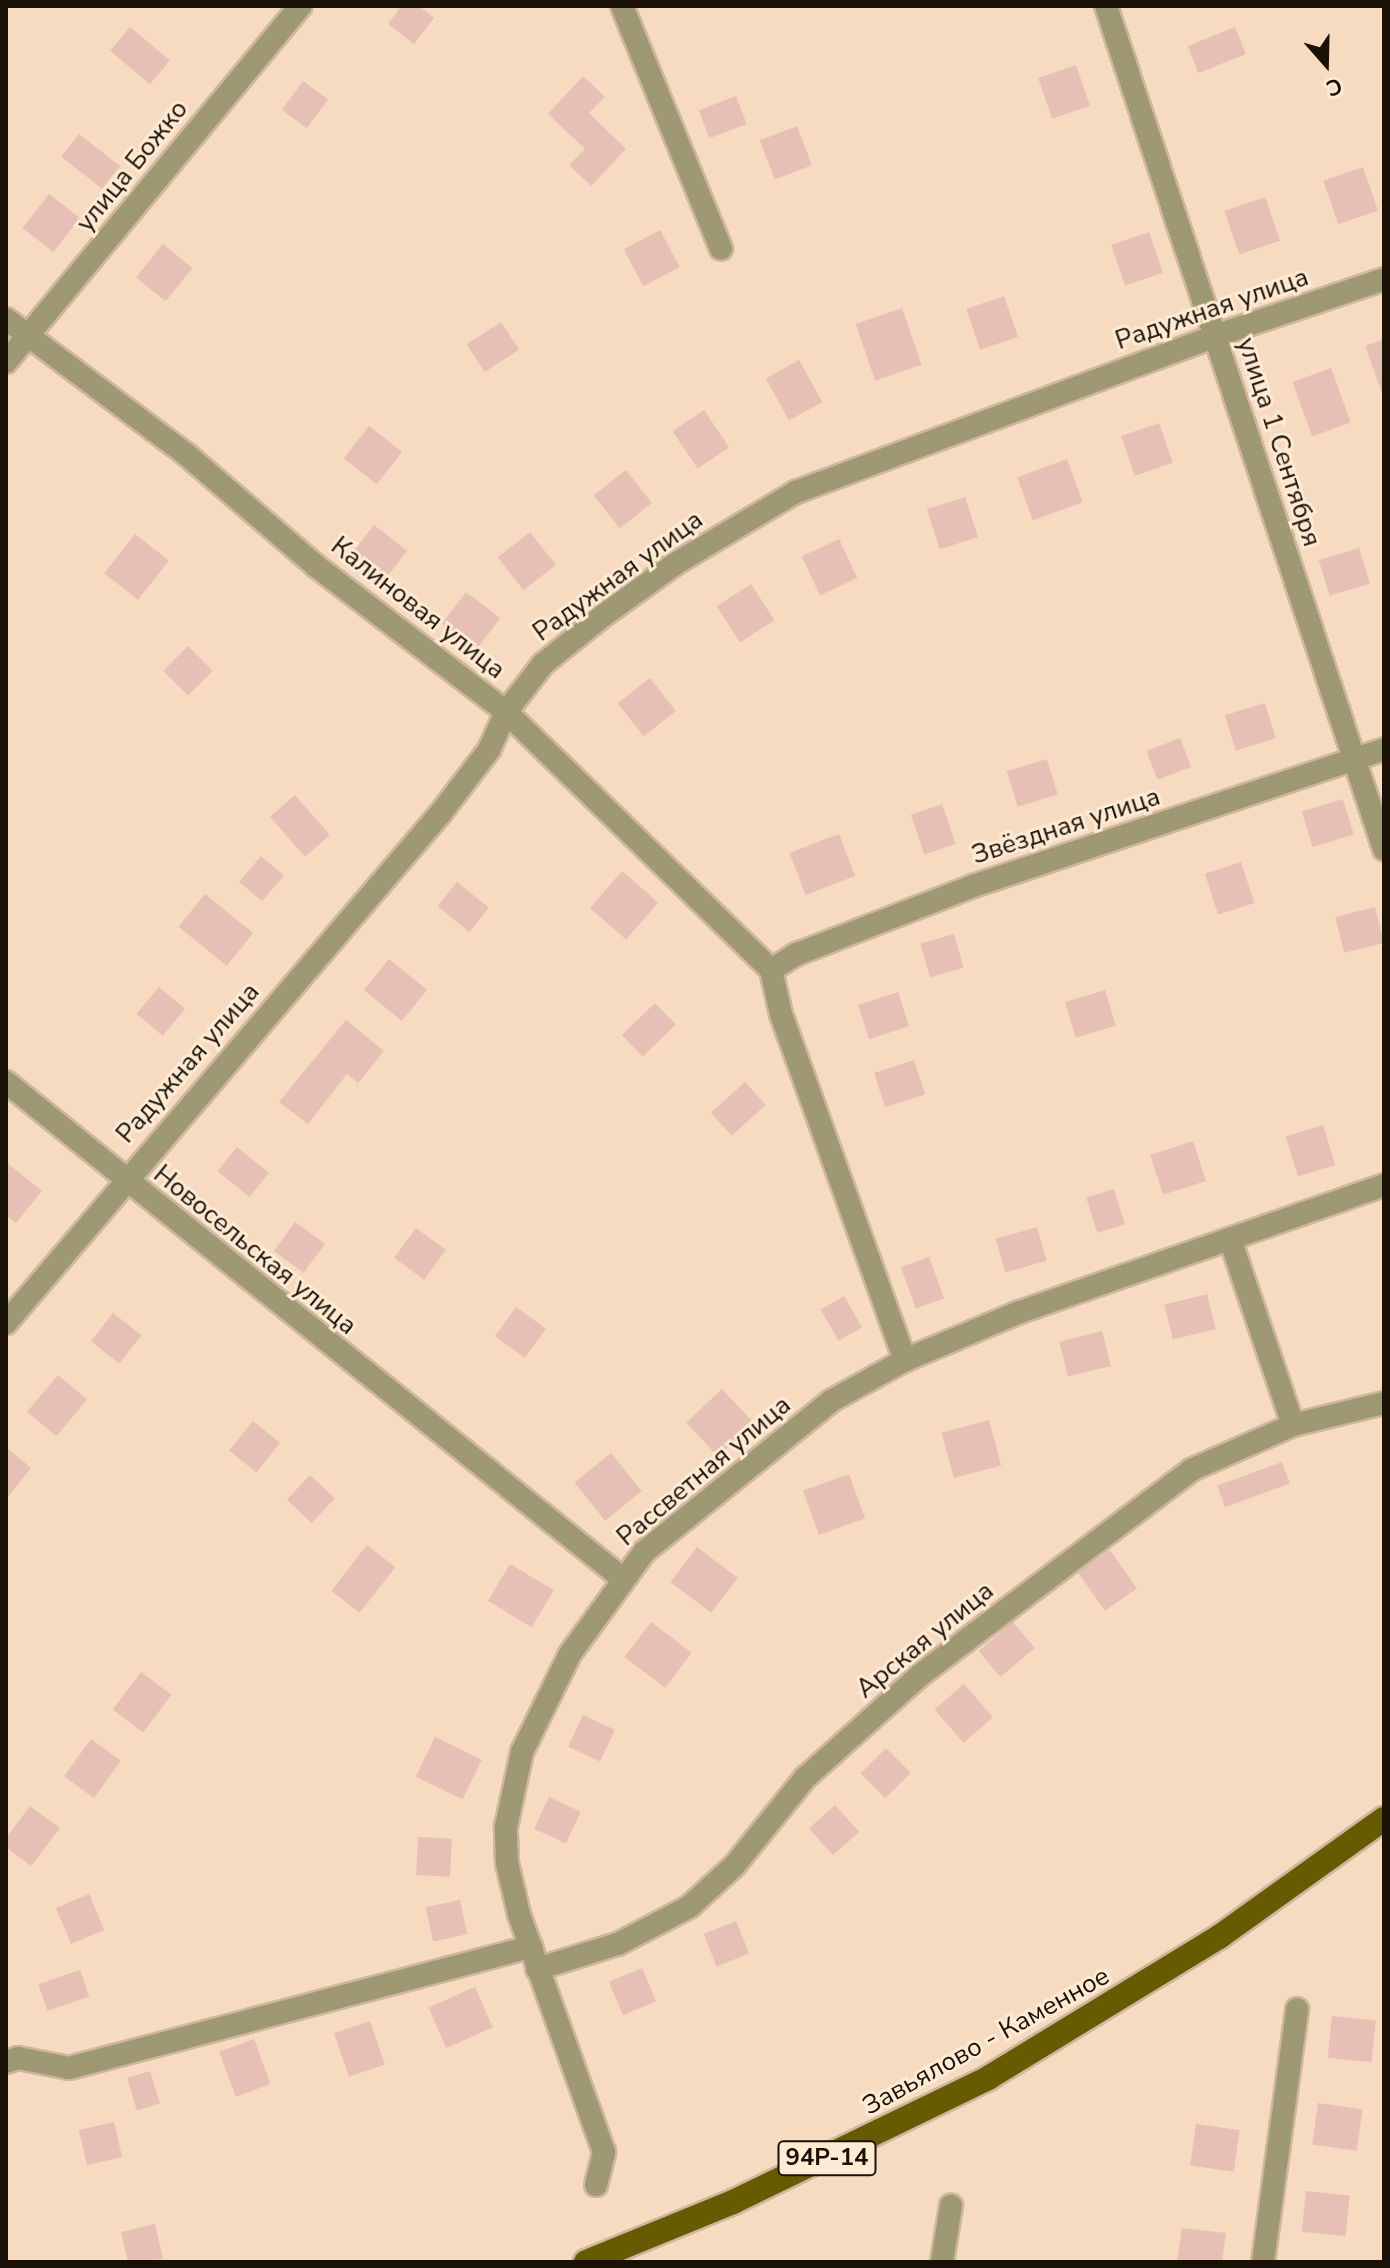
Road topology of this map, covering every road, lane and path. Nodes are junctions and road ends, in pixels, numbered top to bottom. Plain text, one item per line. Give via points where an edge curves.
1 (300, 6) edge
2 (622, 6) edge
3 (1106, 6) edge
4 (721, 249) dead end
5 (1384, 279) edge
6 (6, 319) edge
7 (28, 336) junction
8 (1215, 336) junction
9 (6, 362) edge
10 (506, 712) junction
11 (1384, 749) edge
12 (1354, 760) junction
13 (1384, 849) edge
14 (771, 970) junction
15 (6, 1082) edge
16 (125, 1180) junction
17 (1384, 1185) edge
18 (1230, 1239) junction
19 (6, 1323) edge
20 (905, 1360) junction
21 (1384, 1403) edge
22 (1293, 1425) junction
23 (623, 1579) junction
24 (1384, 1819) edge
25 (531, 1947) junction
26 (537, 1969) junction
27 (1297, 2009) dead end
28 (12, 2060) edge
29 (596, 2185) dead end
30 (951, 2206) dead end
31 (586, 2262) edge
32 (942, 2262) edge
33 (1263, 2262) edge

1 - 7 street, улица Божко
2 - 4 street
3 - 8 street, улица 1 Сентября
5 - 8 street, Радужная улица
6 - 7 street, Калиновая улица
7 - 9 street, улица Божко
7 - 10 street, Калиновая улица via 187,455 316,566
8 - 10 street, Радужная улица via 796,492 675,564 604,615 543,664
8 - 12 street, улица 1 Сентября
10 - 14 street, Калиновая улица
10 - 16 street, Радужная улица via 489,750 440,814
11 - 12 street, Звёздная улица
12 - 13 street, улица 1 Сентября
12 - 14 street, Звёздная улица via 973,886 797,954
14 - 20 street via 781,1014
15 - 16 street, Новосельская улица
16 - 19 street, Радужная улица
16 - 23 street, Новосельская улица
17 - 18 street, Рассветная улица
18 - 20 street, Рассветная улица via 1020,1312
18 - 22 street
20 - 23 street, Рассветная улица via 831,1401 644,1552
21 - 22 street, Арская улица
22 - 26 street, Арская улица via 1191,1470 919,1676 805,1778 734,1866 689,1907 618,1944
23 - 25 street, Рассветная улица via 570,1654 522,1752 511,1789 507,1863
24 - 31 main road, Завьялово - Каменное / 94Р-14 via 1219,1937 988,2078 733,2202
25 - 26 street, Рассветная улица
25 - 28 street via 69,2068
26 - 29 street, Рассветная улица via 604,2152
27 - 33 street
30 - 32 street

